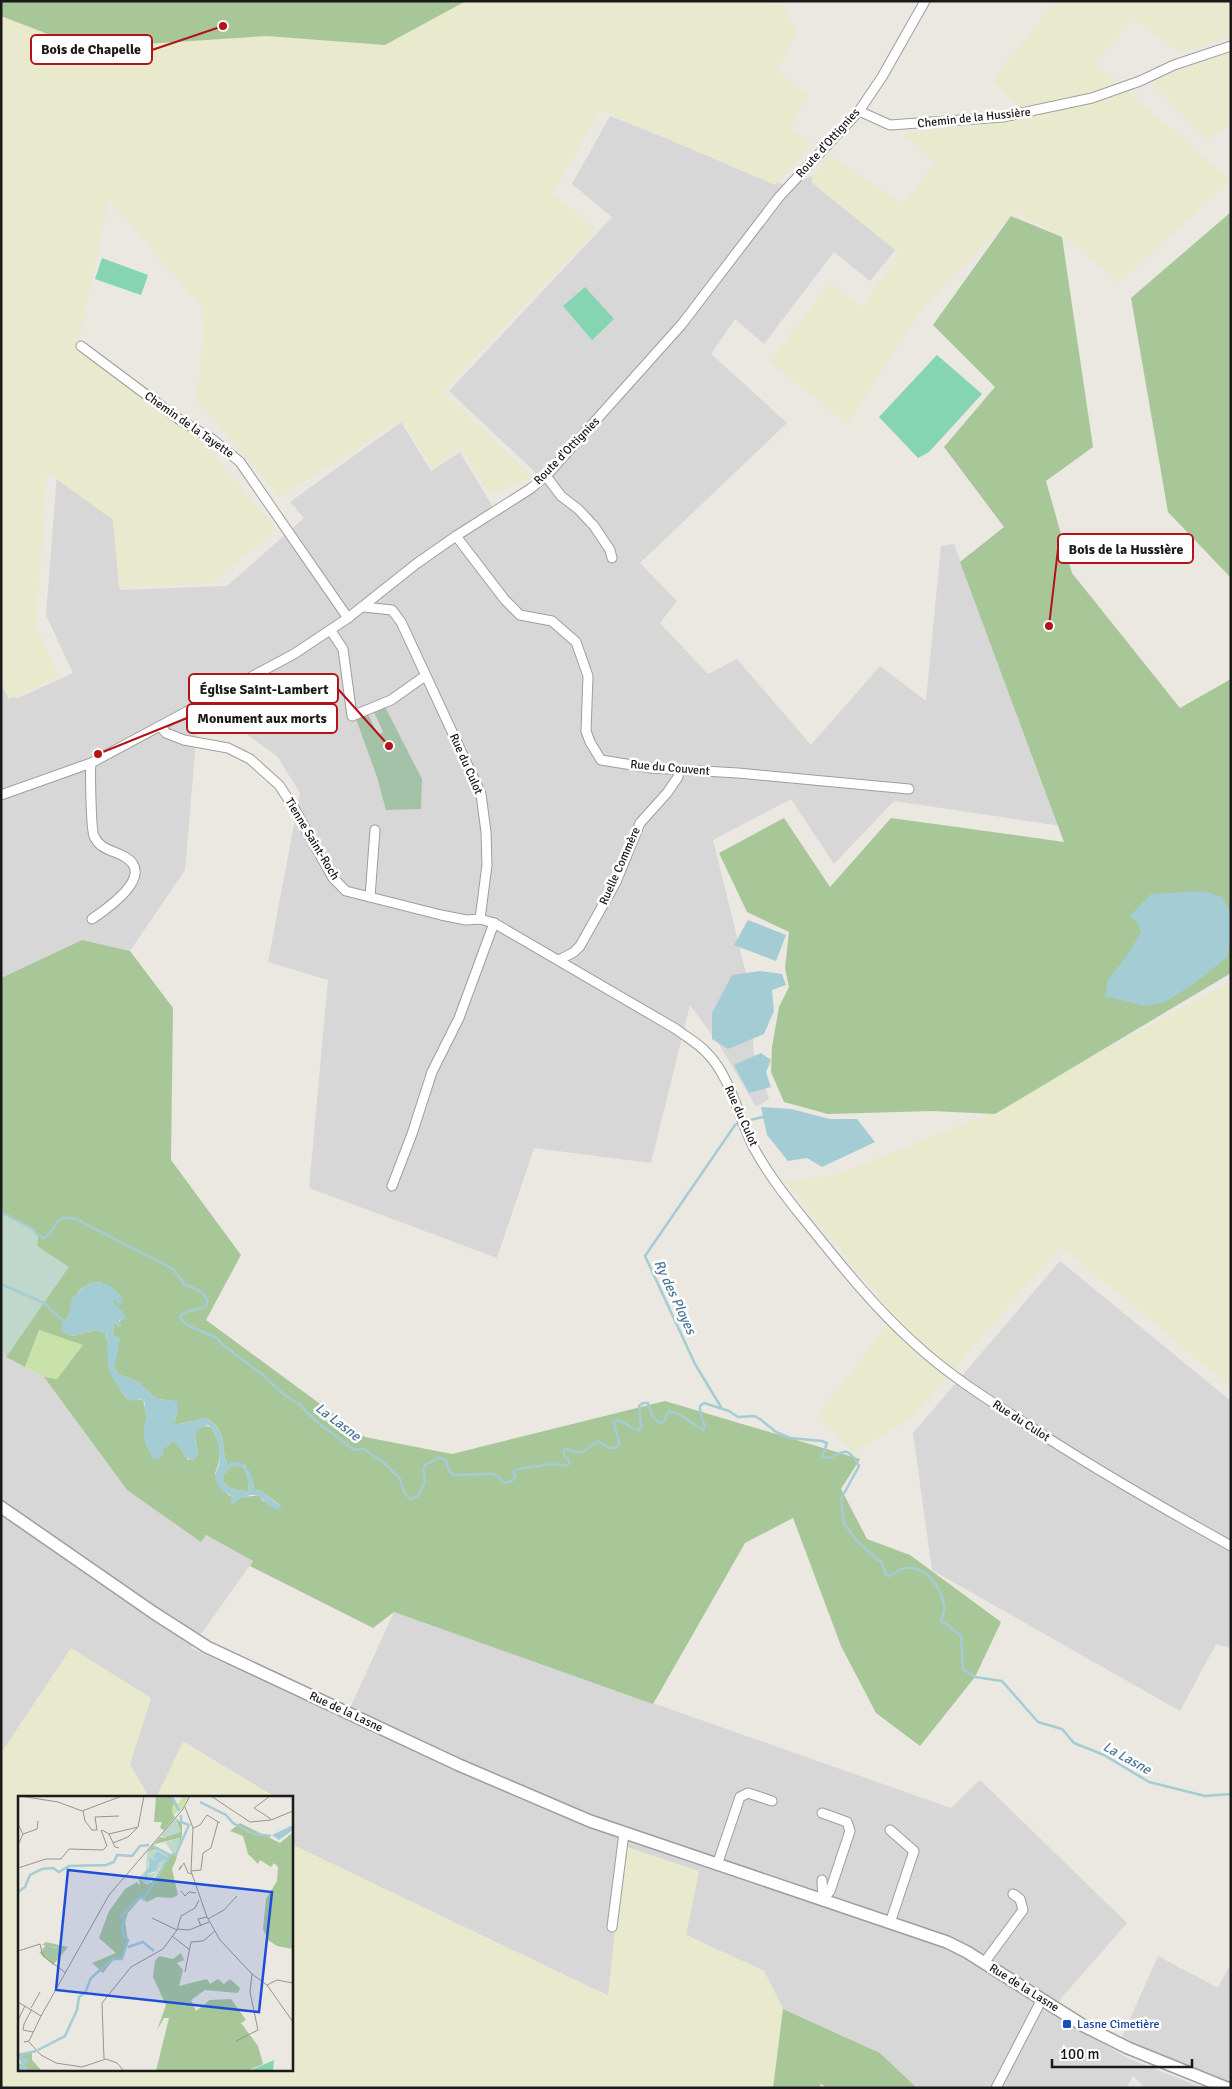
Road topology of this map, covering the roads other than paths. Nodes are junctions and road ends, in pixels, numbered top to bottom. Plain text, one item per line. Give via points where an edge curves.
1 (925, 1) edge
2 (1231, 46) edge
3 (859, 111) junction
4 (81, 346) dead end
5 (546, 476) junction
6 (456, 536) junction
7 (612, 558) dead end
8 (382, 592) junction
9 (364, 607) junction
10 (392, 610) junction
11 (348, 618) junction
12 (331, 631) junction
13 (425, 676) junction
14 (161, 727) junction
15 (91, 763) junction
16 (679, 770) junction
17 (909, 789) dead end
18 (1, 795) edge
19 (375, 830) dead end
20 (370, 897) junction
21 (92, 919) dead end
22 (480, 919) junction
23 (494, 923) junction
24 (559, 960) junction
25 (392, 1186) dead end
26 (1, 1507) edge
27 (1231, 1546) edge
28 (772, 1801) dead end
29 (822, 1813) dead end
30 (890, 1830) dead end
31 (624, 1833) junction
32 (717, 1864) junction
33 (822, 1880) dead end
34 (1013, 1894) dead end
35 (823, 1900) junction
36 (890, 1923) junction
37 (612, 1927) dead end
38 (984, 1963) junction
39 (1042, 1999) junction
40 (996, 2088) edge
41 (1226, 2088) edge

1 - 3 street, Route d'Ottignies
2 - 3 street, Chemin de la Hussière via 1092,98 1013,115 890,125
3 - 5 street, Route d'Ottignies via 779,197 682,324
4 - 11 street, Chemin de la Tayette via 240,462
5 - 6 street, Route d'Ottignies
5 - 7 street via 561,496 594,526
6 - 8 street, Route d'Ottignies
6 - 16 street, Rue du Couvent via 504,600 520,615 552,620 576,642 588,676 586,732 602,760
8 - 9 street, Route d'Ottignies
8 - 10 street, Rue du Culot via 384,601
9 - 10 street
9 - 11 street, Route d'Ottignies
10 - 13 street, Rue du Culot via 408,636
11 - 12 street, Route d'Ottignies
12 - 13 street via 343,649 352,716 391,700
12 - 14 street, Route d'Ottignies
13 - 22 street, Rue du Culot via 481,794 487,865
14 - 15 street, Route d'Ottignies
14 - 20 street, Tienne Saint-Roch via 166,734 228,748 246,756 279,785 333,878 346,891
15 - 18 street, Route d'Ottignies
15 - 21 street via 93,835 102,848 126,857 136,868 135,880 111,906
16 - 17 street, Rue du Couvent
16 - 24 street, Ruelle Commère via 667,793 640,823 616,882 580,946
19 - 20 street
20 - 22 street, Tienne Saint-Roch via 466,920
22 - 23 street, Rue du Culot
23 - 24 street, Rue du Culot
23 - 25 street via 459,1018 432,1072
24 - 27 street, Rue du Culot via 676,1029 708,1053 729,1086 751,1140 776,1184 827,1248 914,1344 966,1385 1068,1452
26 - 31 street, Rue de la Lasne via 207,1647 522,1793
28 - 32 street via 748,1793 740,1797
29 - 35 street via 847,1822 850,1831 830,1892
30 - 36 street via 918,1849
31 - 32 street, Rue de la Lasne
31 - 37 street
32 - 35 street, Rue de la Lasne
33 - 35 street
34 - 38 street, Rue de la Lasne via 1020,1899 1023,1910
35 - 36 street, Rue de la Lasne
36 - 38 street, Rue de la Lasne via 947,1942
38 - 39 street, Rue de la Lasne
39 - 40 street
39 - 41 street, Rue de la Lasne via 1084,2026 1128,2048

